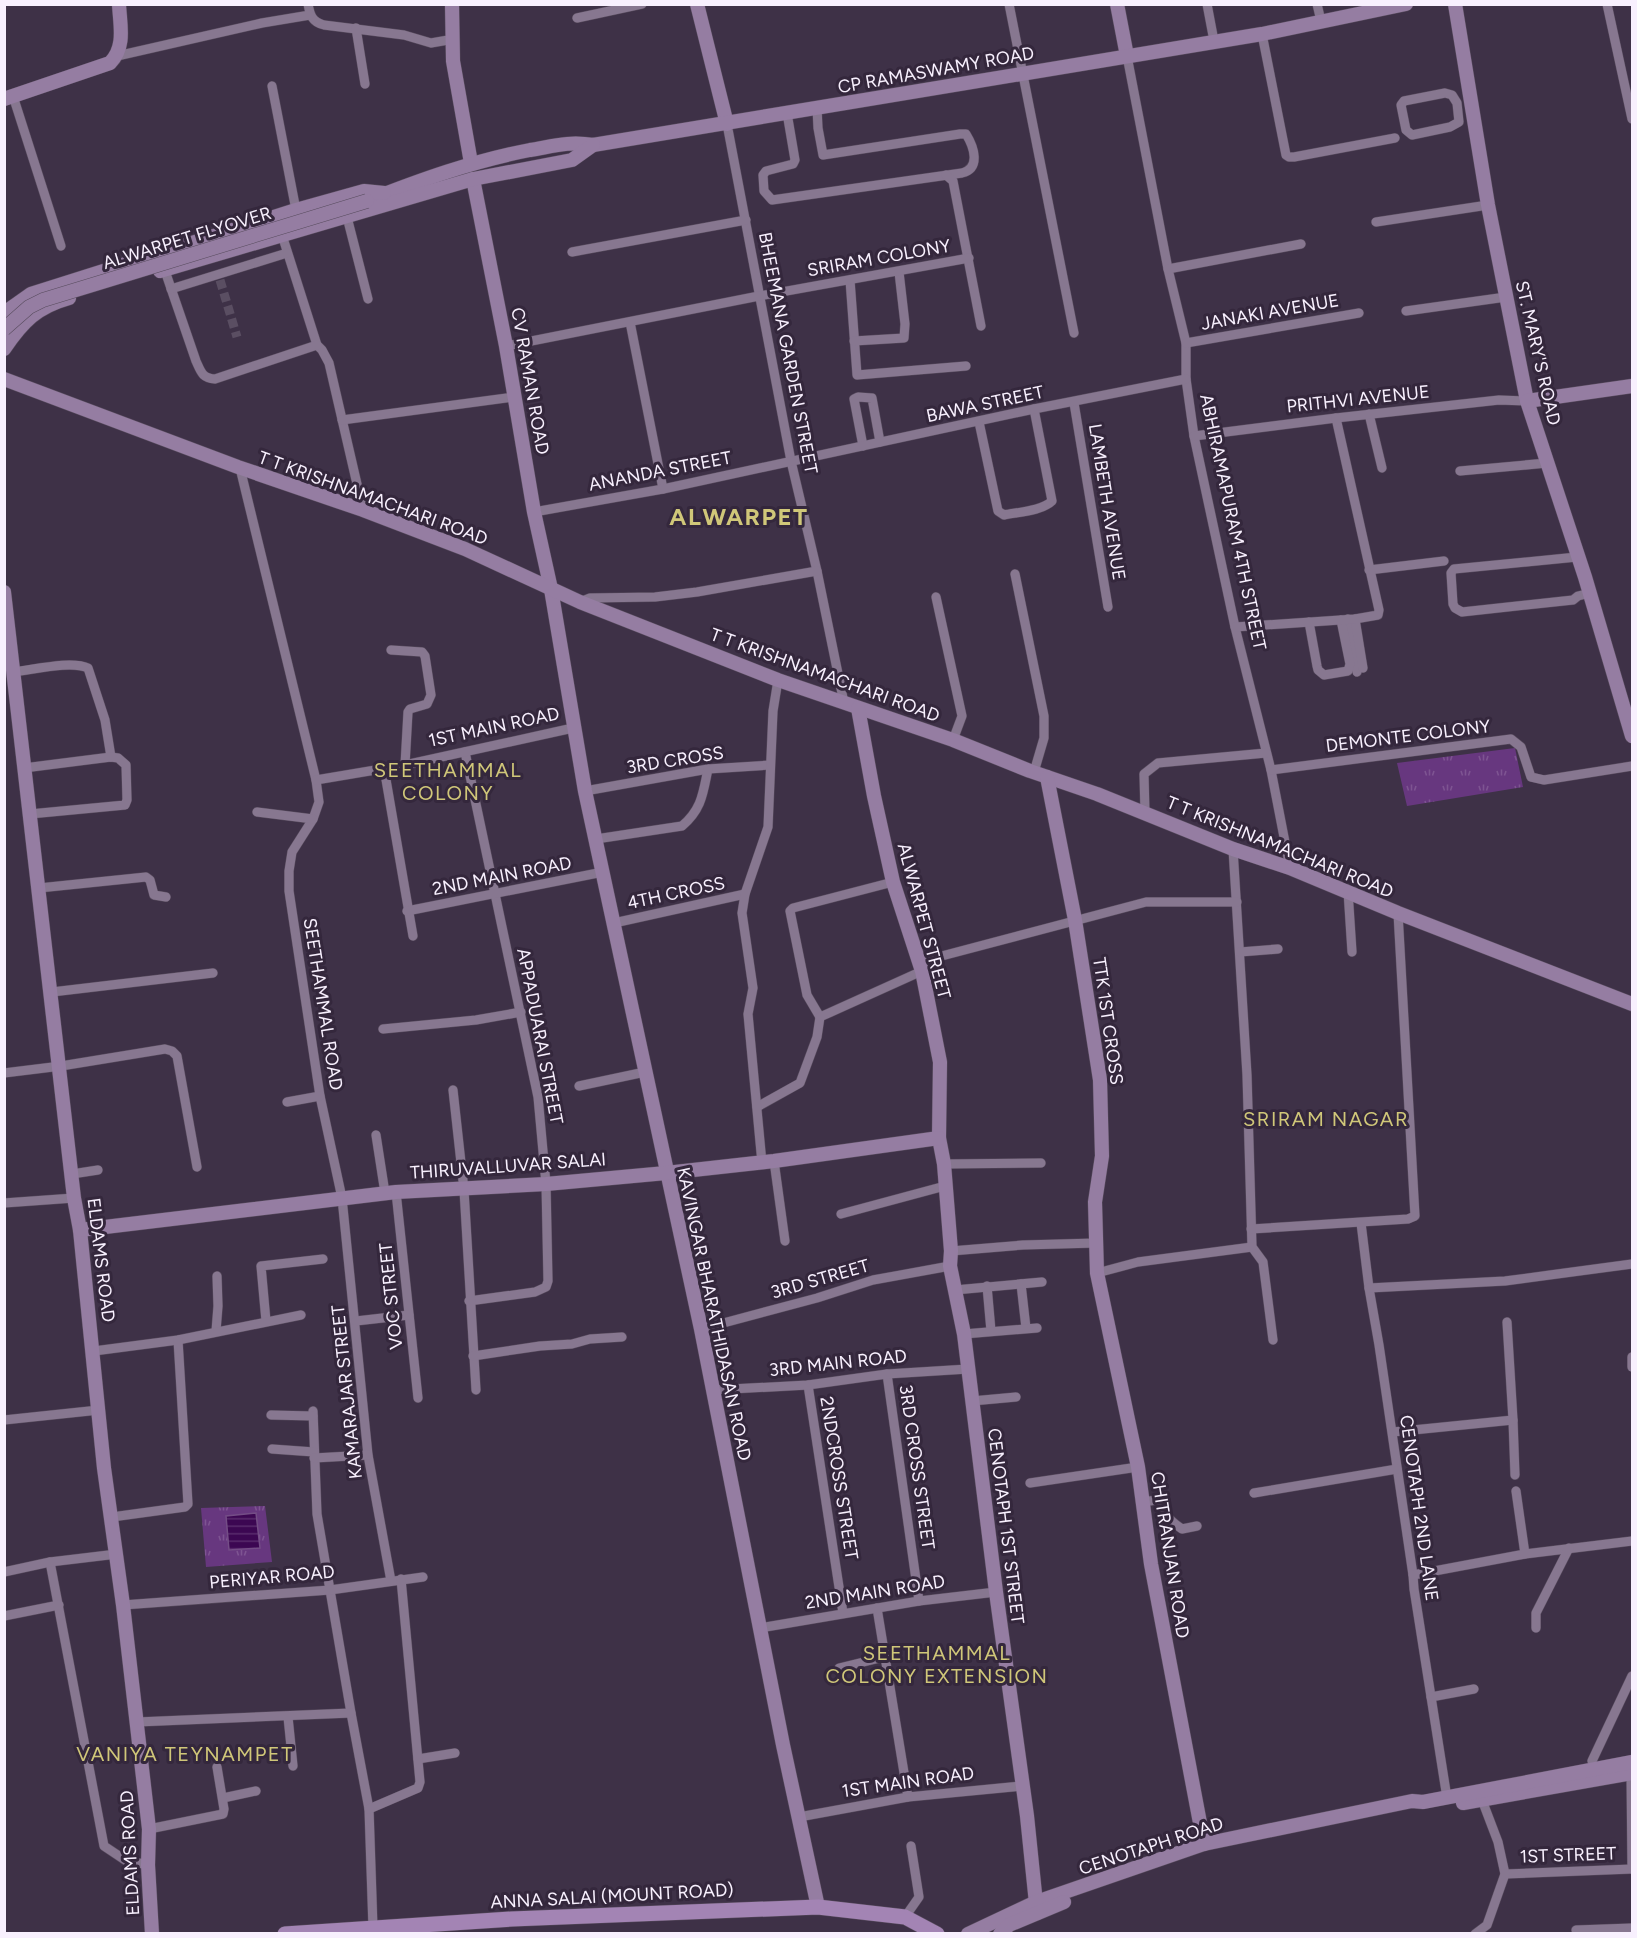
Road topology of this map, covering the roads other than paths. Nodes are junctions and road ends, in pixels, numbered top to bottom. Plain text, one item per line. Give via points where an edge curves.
1 (119, 4) edge
2 (308, 4) edge
3 (452, 4) edge
4 (642, 4) edge
5 (697, 4) edge
6 (1009, 4) edge
7 (1117, 4) edge
8 (1207, 4) edge
9 (1406, 4) edge
10 (1455, 4) edge
11 (1607, 4) edge
12 (1318, 5) edge
13 (310, 15) junction
14 (577, 18) dead end
15 (1321, 21) junction
16 (356, 28) junction
17 (1262, 34) junction
18 (454, 39) junction
19 (1214, 41) junction
20 (117, 56) junction
21 (1127, 56) junction
22 (1024, 73) junction
23 (365, 84) dead end
24 (272, 86) dead end
25 (9, 98) edge
26 (1464, 102) junction
27 (817, 108) junction
28 (787, 113) junction
29 (1473, 118) junction
30 (1632, 119) edge
31 (1459, 122) junction
32 (727, 124) junction
33 (1395, 138) dead end
34 (593, 145) junction
35 (471, 163) junction
36 (946, 175) junction
37 (473, 179) junction
38 (386, 194) junction
39 (1488, 205) junction
40 (296, 210) junction
41 (347, 217) junction
42 (746, 220) junction
43 (1376, 222) dead end
44 (282, 235) junction
45 (1301, 244) dead end
46 (61, 246) dead end
47 (572, 252) dead end
48 (287, 253) junction
49 (159, 254) junction
50 (969, 258) junction
51 (1168, 269) junction
52 (164, 270) junction
53 (899, 272) junction
54 (850, 280) junction
55 (171, 289) junction
56 (759, 296) junction
57 (1506, 297) junction
58 (368, 299) dead end
59 (1406, 311) dead end
60 (1359, 313) dead end
61 (4, 314) edge
62 (630, 322) junction
63 (981, 326) dead end
64 (4, 329) edge
65 (1074, 333) dead end
66 (854, 341) junction
67 (1186, 343) junction
68 (317, 345) junction
69 (506, 346) junction
70 (4, 348) edge
71 (966, 366) dead end
72 (4, 379) edge
73 (1186, 379) junction
74 (1632, 386) edge
75 (514, 397) junction
76 (1527, 401) junction
77 (1074, 403) junction
78 (1034, 410) junction
79 (1369, 414) junction
80 (1336, 418) junction
81 (342, 420) junction
82 (979, 422) junction
83 (1194, 436) junction
84 (880, 442) junction
85 (864, 446) junction
86 (791, 461) junction
87 (1547, 463) junction
88 (240, 468) junction
89 (1382, 468) dead end
90 (1461, 471) dead end
91 (663, 489) junction
92 (363, 510) junction
93 (534, 512) junction
94 (1577, 557) junction
95 (1444, 561) dead end
96 (1369, 570) junction
97 (817, 571) junction
98 (1015, 574) dead end
99 (551, 589) junction
100 (4, 592) edge
101 (1590, 593) junction
102 (936, 597) dead end
103 (580, 602) junction
104 (1108, 607) dead end
105 (1348, 619) junction
106 (1309, 622) junction
107 (1235, 627) junction
108 (391, 650) dead end
109 (1360, 670) dead end
110 (14, 672) junction
111 (778, 680) junction
112 (844, 703) junction
113 (858, 708) junction
114 (573, 728) junction
115 (1632, 736) edge
116 (953, 740) junction
117 (465, 752) junction
118 (1266, 753) junction
119 (111, 757) junction
120 (405, 765) junction
121 (770, 765) junction
122 (1632, 766) edge
123 (24, 768) junction
124 (384, 768) junction
125 (708, 769) junction
126 (1271, 770) junction
127 (1040, 774) junction
128 (316, 780) junction
129 (585, 791) junction
130 (256, 812) dead end
131 (1145, 813) junction
132 (30, 814) junction
133 (313, 819) junction
134 (596, 839) junction
135 (1233, 849) junction
136 (1290, 868) junction
137 (603, 872) junction
138 (893, 882) junction
139 (39, 888) junction
140 (1348, 891) junction
141 (745, 894) junction
142 (495, 895) junction
143 (166, 897) dead end
144 (1237, 902) junction
145 (407, 910) junction
146 (1398, 913) junction
147 (1075, 921) junction
148 (614, 923) junction
149 (413, 936) dead end
150 (1278, 949) dead end
151 (1240, 952) junction
152 (1352, 952) dead end
153 (921, 967) junction
154 (213, 973) dead end
155 (51, 992) junction
156 (1632, 1004) edge
157 (521, 1012) junction
158 (820, 1017) junction
159 (383, 1029) dead end
160 (61, 1066) junction
161 (645, 1072) junction
162 (4, 1073) edge
163 (579, 1086) dead end
164 (453, 1090) dead end
165 (320, 1096) junction
166 (287, 1102) dead end
167 (757, 1107) junction
168 (376, 1134) dead end
169 (939, 1138) junction
170 (768, 1162) junction
171 (1041, 1163) dead end
172 (944, 1164) junction
173 (197, 1167) dead end
174 (98, 1170) dead end
175 (666, 1173) junction
176 (72, 1174) junction
177 (546, 1184) junction
178 (945, 1185) junction
179 (464, 1190) junction
180 (391, 1192) junction
181 (74, 1198) junction
182 (342, 1198) junction
183 (4, 1203) edge
184 (841, 1214) dead end
185 (1361, 1222) junction
186 (1251, 1229) junction
187 (80, 1230) junction
188 (784, 1241) dead end
189 (1096, 1243) junction
190 (1252, 1247) junction
191 (951, 1251) junction
192 (323, 1259) dead end
193 (1632, 1264) edge
194 (950, 1266) junction
195 (1097, 1273) junction
196 (217, 1276) dead end
197 (1042, 1282) dead end
198 (1021, 1284) junction
199 (987, 1286) junction
200 (1369, 1288) junction
201 (955, 1290) junction
202 (469, 1300) junction
203 (301, 1315) dead end
204 (409, 1315) junction
205 (356, 1321) junction
206 (266, 1322) junction
207 (1507, 1322) dead end
208 (1026, 1328) junction
209 (1037, 1328) dead end
210 (701, 1329) junction
211 (216, 1331) junction
212 (991, 1331) junction
213 (964, 1334) junction
214 (622, 1337) dead end
215 (178, 1340) junction
216 (1273, 1340) dead end
217 (94, 1351) junction
218 (473, 1356) junction
219 (1632, 1357) edge
220 (1632, 1367) edge
221 (968, 1369) junction
222 (887, 1374) junction
223 (808, 1384) junction
224 (476, 1390) dead end
225 (712, 1390) junction
226 (1016, 1397) dead end
227 (418, 1398) dead end
228 (972, 1401) junction
229 (99, 1410) junction
230 (271, 1415) dead end
231 (4, 1420) edge
232 (1513, 1420) junction
233 (1393, 1432) junction
234 (272, 1449) dead end
235 (314, 1455) junction
236 (368, 1455) junction
237 (1138, 1467) junction
238 (1397, 1468) junction
239 (1515, 1475) dead end
240 (1030, 1483) dead end
241 (1516, 1491) dead end
242 (1254, 1492) dead end
243 (1143, 1502) junction
244 (112, 1517) junction
245 (1197, 1526) dead end
246 (1632, 1541) edge
247 (1569, 1548) junction
248 (117, 1554) junction
249 (1525, 1554) junction
250 (50, 1562) junction
251 (4, 1572) edge
252 (1413, 1575) junction
253 (423, 1577) dead end
254 (396, 1580) junction
255 (330, 1590) junction
256 (996, 1592) junction
257 (919, 1601) junction
258 (59, 1605) junction
259 (123, 1605) junction
260 (877, 1608) junction
261 (843, 1613) junction
262 (4, 1616) edge
263 (760, 1628) junction
264 (1536, 1628) dead end
265 (884, 1658) junction
266 (839, 1668) dead end
267 (1632, 1676) edge
268 (1474, 1689) dead end
269 (1431, 1697) junction
270 (351, 1713) junction
271 (288, 1717) junction
272 (137, 1722) junction
273 (455, 1753) dead end
274 (1632, 1753) edge
275 (418, 1759) junction
276 (1592, 1761) junction
277 (293, 1766) dead end
278 (217, 1767) dead end
279 (1632, 1769) edge
280 (1022, 1786) junction
281 (256, 1791) dead end
282 (1468, 1794) junction
283 (908, 1797) junction
284 (223, 1798) junction
285 (1442, 1798) junction
286 (1482, 1800) junction
287 (1423, 1802) junction
288 (369, 1809) junction
289 (799, 1817) junction
290 (149, 1829) junction
291 (1204, 1844) junction
292 (911, 1846) dead end
293 (148, 1865) junction
294 (1632, 1869) edge
295 (1505, 1874) junction
296 (818, 1907) junction
297 (1037, 1908) junction
298 (905, 1917) junction
299 (510, 1926) edge
300 (373, 1928) junction
301 (494, 1928) edge
302 (1632, 1928) edge
303 (1576, 1930) dead end
304 (1482, 1932) edge
305 (152, 1934) edge
306 (285, 1934) edge
307 (937, 1934) edge
308 (968, 1934) edge
309 (1000, 1934) edge

1 - 20 main road via 121,40
2 - 13 street
3 - 18 main road
4 - 14 street
5 - 32 main road
6 - 22 street
7 - 21 main road, ABHIRAMAPURAM 4TH STREET
8 - 19 street
9 - 15 main road, CP RAMASWAMY ROAD
10 - 26 main road, ST. MARY'S ROAD
11 - 30 street
12 - 15 street
13 - 16 street via 316,23
13 - 20 street
15 - 17 main road, CP RAMASWAMY ROAD
16 - 18 street via 431,43
16 - 23 street
17 - 19 main road, CP RAMASWAMY ROAD
17 - 33 street via 1289,157
18 - 35 main road via 453,61
19 - 21 main road, CP RAMASWAMY ROAD
20 - 25 main road via 99,68
21 - 22 main road, CP RAMASWAMY ROAD
21 - 51 street, ABHIRAMAPURAM 4TH STREET
22 - 27 main road, CP RAMASWAMY ROAD
22 - 65 street
24 - 40 street
25 - 46 street
26 - 29 main road, ST. MARY'S ROAD
26 - 31 street
26 - 31 street via 1445,93 1404,101 1401,105 1406,130 1412,135 1450,128
27 - 28 main road, CP RAMASWAMY ROAD
27 - 36 street via 822,151 827,156 966,134 973,167
28 - 32 main road, CP RAMASWAMY ROAD
28 - 36 street via 795,160 763,175 764,191 772,200
29 - 31 street
29 - 39 main road, ST. MARY'S ROAD
32 - 34 main road, CP RAMASWAMY ROAD
32 - 42 street, BHEEMANA GARDEN STREET
34 - 35 main road, CP RAMASWAMY ROAD via 574,142
34 - 37 main road via 572,160
35 - 38 main road, CP RAMASWAMY ROAD
36 - 50 street via 953,181
37 - 41 main road
37 - 69 main road, CV RAMAN ROAD
38 - 40 main road via 364,191
38 - 64 main road, ALWARPET FLYOVER, bridge via 43,300
39 - 43 street
39 - 57 main road, ST. MARY'S ROAD
40 - 49 main road
41 - 44 main road
41 - 58 street
42 - 47 street, BHEEMANA GARDEN STREET
42 - 56 street, BHEEMANA GARDEN STREET
44 - 48 street
44 - 52 main road
45 - 51 street
48 - 55 street
48 - 68 street
49 - 52 street
49 - 61 main road via 31,294
50 - 53 street, SRIRAM COLONY
50 - 63 street
51 - 67 street, ABHIRAMAPURAM 4TH STREET
52 - 55 street
52 - 70 main road via 36,311
53 - 54 street, SRIRAM COLONY
53 - 66 street via 904,338
54 - 56 street, SRIRAM COLONY
54 - 66 street
55 - 68 street via 206,379
56 - 62 street, SRIRAM COLONY
56 - 86 street, BHEEMANA GARDEN STREET
57 - 59 street
57 - 76 main road, ST. MARY'S ROAD
60 - 67 street, JANAKI AVENUE
62 - 69 street, SRIRAM COLONY
62 - 91 street
66 - 71 street via 857,375
67 - 73 street, ABHIRAMAPURAM 4TH STREET
68 - 81 street via 329,363
69 - 75 main road, CV RAMAN ROAD
72 - 88 main road, T T KRISHNAMACHARI ROAD
73 - 77 street, BAWA STREET
73 - 83 street, ABHIRAMAPURAM 4TH STREET
74 - 76 main road
75 - 81 street
75 - 93 main road, CV RAMAN ROAD
76 - 79 street, PRITHVI AVENUE via 1499,400
76 - 87 main road, ST. MARY'S ROAD
77 - 78 street, BAWA STREET
77 - 104 street, LAMBETH AVENUE
78 - 82 street, BAWA STREET
78 - 82 street via 1052,501 1015,513 1004,515 998,511
79 - 80 street, PRITHVI AVENUE
79 - 89 street
80 - 83 street, PRITHVI AVENUE
80 - 96 street
81 - 92 street
82 - 84 street, BAWA STREET
83 - 107 street, ABHIRAMAPURAM 4TH STREET
84 - 85 street, BAWA STREET
84 - 85 street via 872,398 858,397 854,399
85 - 86 street, BAWA STREET
86 - 91 street, ANANDA STREET
86 - 97 street, BHEEMANA GARDEN STREET
87 - 90 street
87 - 94 main road, ST. MARY'S ROAD
88 - 92 main road, T T KRISHNAMACHARI ROAD
88 - 128 street, SEETHAMMAL ROAD
91 - 93 street, ANANDA STREET
92 - 99 main road, T T KRISHNAMACHARI ROAD via 465,549
93 - 99 main road, CV RAMAN ROAD
94 - 101 main road, ST. MARY'S ROAD
94 - 101 street via 1454,569 1450,573 1453,604 1461,612 1573,600
95 - 96 street
96 - 105 street via 1378,615
97 - 103 street via 697,592 590,598
97 - 112 street, BHEEMANA GARDEN STREET
98 - 127 street via 1044,716
99 - 103 main road, T T KRISHNAMACHARI ROAD
99 - 114 main road, CV RAMAN ROAD
100 - 110 main road, ELDAMS ROAD
101 - 115 main road, ST. MARY'S ROAD
102 - 116 street via 962,716
103 - 111 main road, T T KRISHNAMACHARI ROAD
105 - 106 street
105 - 106 street via 1348,671 1324,675 1317,666
105 - 109 street
106 - 107 street
107 - 118 street, ABHIRAMAPURAM 4TH STREET
108 - 120 street via 422,652 431,695 427,704 408,712
110 - 119 street via 78,665 88,668 105,720
110 - 123 main road, ELDAMS ROAD
111 - 112 main road, T T KRISHNAMACHARI ROAD
111 - 121 street
112 - 113 main road, T T KRISHNAMACHARI ROAD
113 - 116 main road, T T KRISHNAMACHARI ROAD
113 - 138 main road, ALWARPET STREET
114 - 117 street, 1ST MAIN ROAD
114 - 129 main road, KAVINGAR BHARATHIDASAN ROAD
116 - 127 main road, T T KRISHNAMACHARI ROAD
117 - 120 street, 1ST MAIN ROAD
117 - 142 street, APPADUARAI STREET
118 - 126 street, ABHIRAMAPURAM 4TH STREET
118 - 131 street via 1158,764 1144,774
119 - 123 street
119 - 132 street via 126,765 124,805
120 - 124 street, 1ST MAIN ROAD
121 - 125 street, 3RD CROSS
121 - 141 street via 768,827
122 - 126 street, DEMONTE COLONY via 1544,780 1532,777 1521,747 1511,740
123 - 132 main road, ELDAMS ROAD
124 - 128 street, 1ST MAIN ROAD
124 - 145 street
125 - 129 street, 3RD CROSS
125 - 134 street via 700,804 682,826
126 - 136 street, ABHIRAMAPURAM 4TH STREET
127 - 131 main road, T T KRISHNAMACHARI ROAD
127 - 147 main road, TTK 1ST CROSS
128 - 133 street, SEETHAMMAL ROAD via 320,802
129 - 134 main road, KAVINGAR BHARATHIDASAN ROAD
130 - 133 street
131 - 135 main road, T T KRISHNAMACHARI ROAD
132 - 139 main road, ELDAMS ROAD
133 - 165 street, SEETHAMMAL ROAD via 291,852 289,891
134 - 137 main road, KAVINGAR BHARATHIDASAN ROAD
135 - 136 main road, T T KRISHNAMACHARI ROAD
135 - 144 street
136 - 140 main road, T T KRISHNAMACHARI ROAD
137 - 142 street, 2ND MAIN ROAD
137 - 148 main road, KAVINGAR BHARATHIDASAN ROAD
138 - 153 main road, ALWARPET STREET
138 - 158 street via 790,911 807,995
139 - 143 street via 146,877 154,895
139 - 155 main road, ELDAMS ROAD
140 - 146 main road, T T KRISHNAMACHARI ROAD
140 - 152 street
141 - 148 street, 4TH CROSS
141 - 167 street via 742,913 753,988 748,1014
142 - 145 street, 2ND MAIN ROAD
142 - 157 street, APPADUARAI STREET
144 - 147 street via 1146,902
144 - 151 street
145 - 149 street
146 - 156 main road, T T KRISHNAMACHARI ROAD
146 - 185 street via 1415,1216
147 - 153 street
147 - 189 main road, TTK 1ST CROSS via 1100,1080 1102,1156 1095,1202
148 - 161 main road, KAVINGAR BHARATHIDASAN ROAD
150 - 151 street
151 - 186 street
153 - 158 street
153 - 169 main road, ALWARPET STREET via 940,1062
154 - 155 street
155 - 160 main road, ELDAMS ROAD
157 - 159 street
157 - 177 street, APPADUARAI STREET via 538,1097
158 - 167 street via 800,1083
160 - 162 street
160 - 173 street via 172,1051 177,1056
160 - 176 main road, ELDAMS ROAD
161 - 163 street
161 - 175 main road, KAVINGAR BHARATHIDASAN ROAD
164 - 179 street
165 - 166 street
165 - 182 street, SEETHAMMAL ROAD
167 - 170 street
168 - 180 street, VOC STREET
169 - 170 main road, THIRUVALLUVAR SALAI
169 - 172 main road, ALWARPET STREET
170 - 175 main road, THIRUVALLUVAR SALAI
170 - 188 street
171 - 172 street
172 - 178 main road, ALWARPET STREET
174 - 176 street
175 - 177 main road, THIRUVALLUVAR SALAI
175 - 210 main road, KAVINGAR BHARATHIDASAN ROAD
176 - 181 main road, ELDAMS ROAD
177 - 179 main road, THIRUVALLUVAR SALAI
177 - 202 street, APPADUARAI STREET via 546,1287 535,1292
178 - 184 street
178 - 191 main road, ALWARPET STREET
179 - 180 main road, THIRUVALLUVAR SALAI
179 - 202 street
180 - 182 main road, THIRUVALLUVAR SALAI
180 - 204 street, VOC STREET
181 - 183 street
181 - 187 main road, ELDAMS ROAD
182 - 187 main road, THIRUVALLUVAR SALAI
182 - 205 street, KAMARAJAR STREET
185 - 186 street
185 - 200 street, CENOTAPH 2ND LANE
186 - 190 street
187 - 217 main road, ELDAMS ROAD
189 - 191 street
189 - 195 main road, TTK 1ST CROSS
190 - 195 street via 1138,1262
190 - 216 street via 1263,1262
191 - 194 main road, CENOTAPH 1ST STREET
192 - 206 street via 261,1266
193 - 200 street via 1505,1281
194 - 201 main road, CENOTAPH 1ST STREET
194 - 210 street, 3RD STREET via 873,1280
195 - 237 main road, CHITRANJAN ROAD
196 - 211 street
197 - 198 street
198 - 199 street
198 - 208 street
199 - 201 street
199 - 212 street
200 - 233 street, CENOTAPH 2ND LANE
201 - 213 main road, CENOTAPH 1ST STREET
202 - 218 street
203 - 206 street
204 - 205 street
204 - 227 street, VOC STREET
205 - 236 street, KAMARAJAR STREET
206 - 211 street
207 - 232 street
208 - 209 street
208 - 212 street
210 - 225 main road, KAVINGAR BHARATHIDASAN ROAD
211 - 215 street
212 - 213 street
213 - 221 main road, CENOTAPH 1ST STREET
214 - 218 street
215 - 217 street
215 - 244 street via 188,1504
217 - 229 main road, ELDAMS ROAD
218 - 224 street
219 - 220 street
221 - 222 street, 3RD MAIN ROAD
221 - 228 main road, CENOTAPH 1ST STREET
222 - 223 street, 3RD MAIN ROAD
222 - 257 street, 3RD CROSS STREET
223 - 225 street, 3RD MAIN ROAD
223 - 261 street, 2NDCROSS STREET
225 - 263 main road, KAVINGAR BHARATHIDASAN ROAD
226 - 228 street
228 - 256 main road, CENOTAPH 1ST STREET
229 - 231 street
229 - 244 main road, ELDAMS ROAD
230 - 235 street, KAMARAJAR STREET via 313,1414
232 - 233 street
232 - 239 street
233 - 238 street, CENOTAPH 2ND LANE
234 - 235 street
235 - 236 street
235 - 255 street, KAMARAJAR STREET via 317,1514
236 - 254 street, KAMARAJAR STREET
237 - 240 street
237 - 243 main road, CHITRANJAN ROAD
238 - 242 street
238 - 252 street, CENOTAPH 2ND LANE
241 - 249 street
243 - 245 street via 1156,1500 1164,1505 1171,1521 1182,1529
243 - 291 main road, CHITRANJAN ROAD via 1151,1564
244 - 248 main road, ELDAMS ROAD
246 - 247 street
247 - 249 street
247 - 264 street via 1536,1613
248 - 250 street
248 - 259 main road, ELDAMS ROAD
249 - 252 street
250 - 251 street
250 - 258 street
252 - 269 street, CENOTAPH 2ND LANE
253 - 254 street, PERIYAR ROAD
254 - 255 street, PERIYAR ROAD
254 - 275 street, KAMARAJAR STREET
255 - 259 street, PERIYAR ROAD
255 - 270 street, KAMARAJAR STREET
256 - 257 street, 2ND MAIN ROAD
256 - 280 main road, CENOTAPH 1ST STREET
257 - 260 street, 2ND MAIN ROAD
258 - 262 street
258 - 293 street via 104,1846 125,1860
259 - 272 main road, ELDAMS ROAD
260 - 261 street, 2ND MAIN ROAD
260 - 265 street
261 - 263 street, 2ND MAIN ROAD
263 - 289 main road, KAVINGAR BHARATHIDASAN ROAD
265 - 266 street
265 - 283 street
267 - 276 street
268 - 269 street
269 - 285 street, CENOTAPH 2ND LANE
270 - 271 street
270 - 288 street, KAMARAJAR STREET
271 - 272 street
271 - 277 street
272 - 290 main road, ELDAMS ROAD
273 - 275 street
274 - 276 main road
275 - 288 street, KAMARAJAR STREET via 418,1788
276 - 282 main road via 1477,1786
278 - 284 street
279 - 282 main road via 1520,1783
279 - 286 main road, CENOTAPH ROAD
279 - 294 street
280 - 283 street, 1ST MAIN ROAD
280 - 297 main road, CENOTAPH 1ST STREET
281 - 284 street
282 - 285 main road
283 - 289 street, 1ST MAIN ROAD
284 - 290 street via 222,1815
285 - 286 main road, CENOTAPH ROAD via 1447,1806
285 - 287 main road, CENOTAPH ROAD
286 - 295 street
287 - 291 main road, CENOTAPH ROAD via 1412,1801
287 - 297 main road, CENOTAPH ROAD via 1414,1808 1208,1852
288 - 300 street, KAMARAJAR STREET
289 - 296 main road, KAVINGAR BHARATHIDASAN ROAD
290 - 293 main road, ELDAMS ROAD
291 - 297 main road, CENOTAPH ROAD
292 - 298 street via 919,1897
293 - 305 main road, ELDAMS ROAD
294 - 295 street, 1ST STREET
295 - 304 street
296 - 298 main road, ANNA SALAI (MOUNT ROAD)
296 - 299 main road, ANNA SALAI (MOUNT ROAD)
297 - 308 main road, CENOTAPH ROAD
297 - 309 main road, CENOTAPH ROAD
298 - 307 main road, ANNA SALAI (MOUNT ROAD)
299 - 301 main road, ANNA SALAI (MOUNT ROAD)
300 - 301 main road, ANNA SALAI (MOUNT ROAD)
300 - 306 main road, ANNA SALAI (MOUNT ROAD)
302 - 303 street

